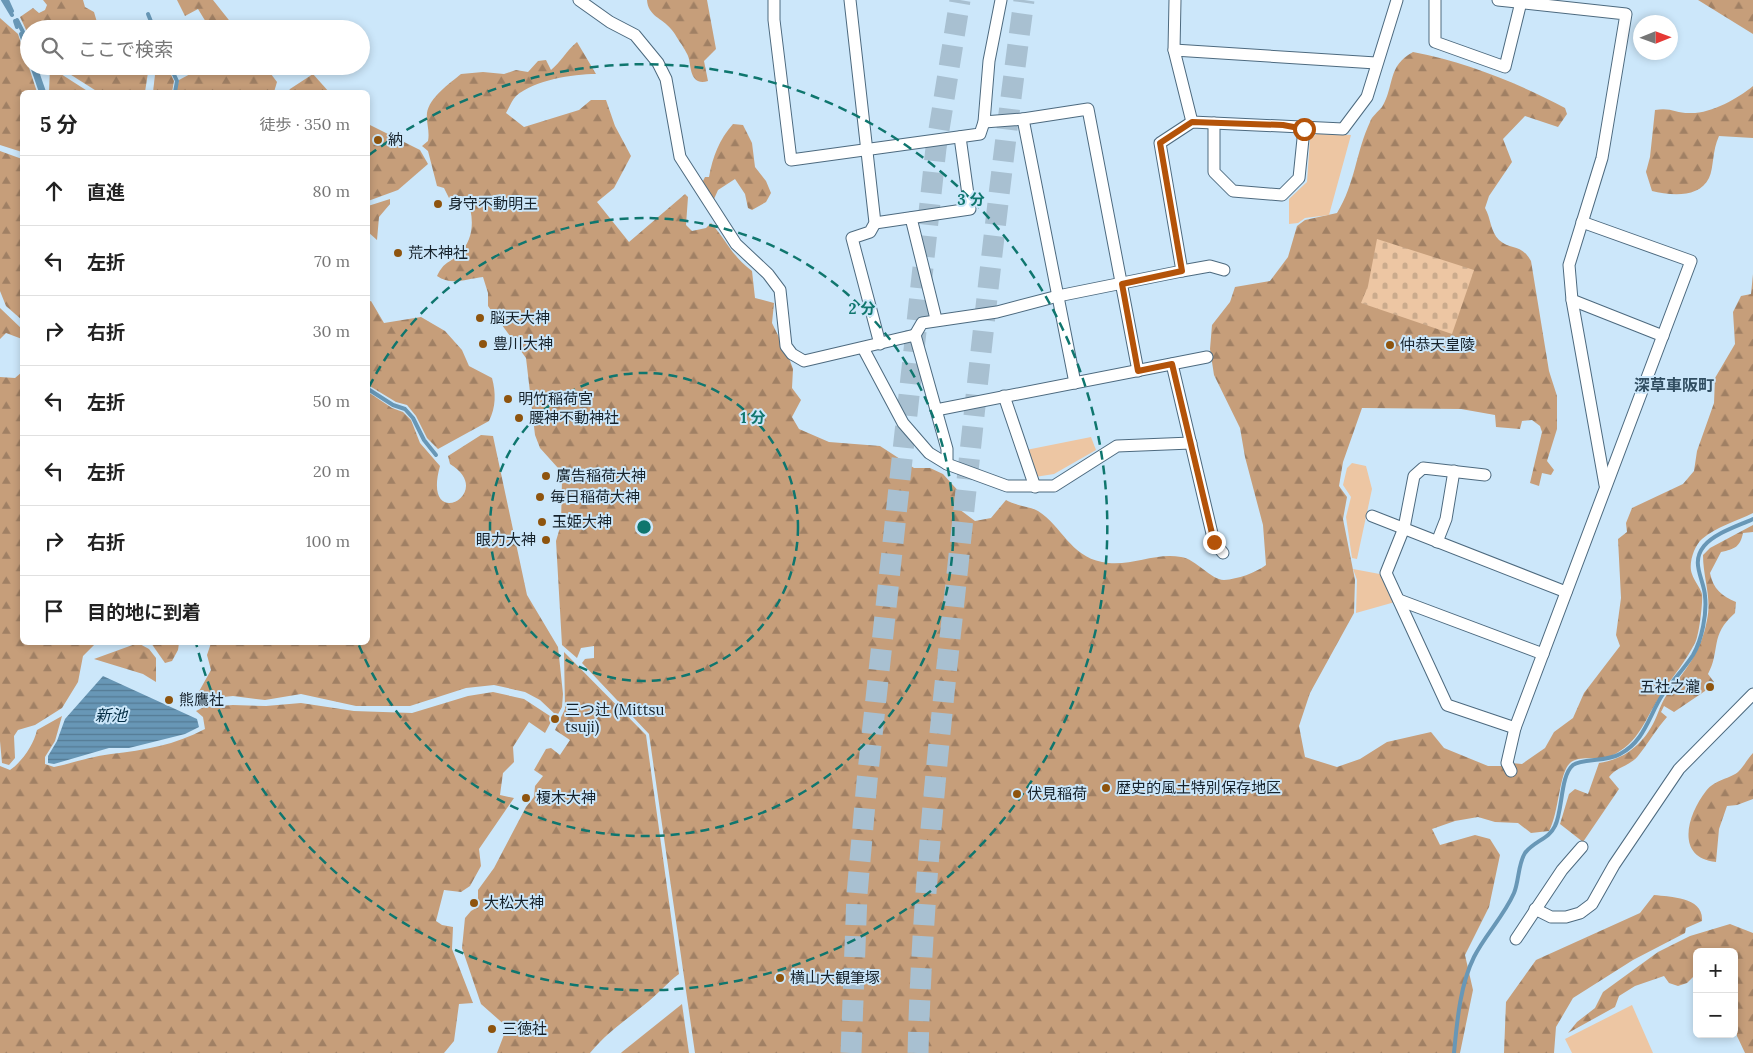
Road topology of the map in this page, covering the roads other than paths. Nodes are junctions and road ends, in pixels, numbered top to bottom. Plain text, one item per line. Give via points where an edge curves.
1 (579, 0) edge
2 (774, 0) edge
3 (850, 0) edge
4 (1001, 0) edge
5 (1174, 0) edge
6 (1396, 0) edge
7 (1436, 0) edge
8 (1498, 0) edge
9 (1611, 0) edge
10 (1521, 2) junction
11 (1611, 12) junction
12 (1174, 50) junction
13 (1376, 63) junction
14 (1023, 118) junction
15 (984, 122) junction
16 (1192, 122) junction
17 (1214, 123) junction
18 (1304, 129) junction
19 (960, 137) junction
20 (866, 150) junction
21 (910, 218) junction
22 (1582, 222) junction
23 (875, 223) junction
24 (1224, 270) dead end
25 (1182, 271) junction
26 (1122, 284) junction
27 (1058, 296) junction
28 (1572, 300) junction
29 (936, 319) junction
30 (915, 335) junction
31 (1663, 336) junction
32 (880, 344) junction
33 (863, 348) junction
34 (1207, 357) dead end
35 (1172, 364) junction
36 (1138, 371) junction
37 (1075, 383) junction
38 (1004, 396) junction
39 (936, 410) junction
40 (1191, 443) junction
41 (947, 464) junction
42 (1454, 472) junction
43 (1485, 475) dead end
44 (1035, 487) junction
45 (1606, 488) junction
46 (1372, 516) dead end
47 (1404, 528) junction
48 (1438, 542) junction
49 (1223, 553) dead end
50 (1566, 592) junction
51 (1399, 600) junction
52 (1543, 654) junction
53 (1753, 694) edge
54 (1515, 728) junction
55 (1511, 771) dead end
56 (1582, 847) dead end
57 (1535, 909) junction
58 (1516, 939) dead end

1 - 33 street via 610,22 636,35 658,63 666,78 680,157 736,244 780,290 786,346 792,354 804,362
2 - 20 street via 791,160
3 - 20 street
4 - 15 street via 989,61
5 - 12 street
6 - 13 street
7 - 10 street via 1435,42 1505,66
8 - 10 street
9 - 11 street
10 - 11 street
11 - 22 street via 1626,14 1623,42 1602,158
12 - 13 street
12 - 16 street
13 - 18 street via 1367,97 1343,129
14 - 15 street
14 - 26 street via 1088,109
14 - 27 street
15 - 19 street via 980,134
16 - 17 street
16 - 25 street via 1160,143
17 - 18 street via 1283,125
17 - 18 street via 1214,172 1233,191 1282,195 1299,178
19 - 20 street
19 - 21 street via 970,209
20 - 23 street
21 - 23 street
21 - 29 street
22 - 28 street via 1569,265
22 - 31 street via 1691,261
23 - 32 street via 870,232 852,238
24 - 25 street via 1210,266
25 - 26 street
26 - 27 street
26 - 36 street
27 - 29 street via 998,312
27 - 37 street
28 - 31 street
28 - 45 street
29 - 30 street via 922,323
30 - 32 street
30 - 39 street
31 - 45 street
32 - 33 street
33 - 41 street via 903,423 929,453
34 - 35 street
35 - 36 street
35 - 40 street
36 - 37 street
37 - 38 street
38 - 39 street
38 - 44 street
39 - 41 street
40 - 44 street via 1116,446 1054,486
40 - 49 street via 1214,542
41 - 44 street via 1007,486
42 - 43 street
42 - 47 street via 1423,468 1414,476
42 - 48 street
45 - 50 street
46 - 47 street
47 - 48 street
47 - 51 street via 1386,573
48 - 50 street
50 - 52 street
51 - 52 street
51 - 54 street via 1447,705
52 - 54 street
53 - 57 street via 1679,770 1618,859 1592,904 1566,918 1546,915
54 - 55 street via 1507,763
56 - 57 street
57 - 58 street

